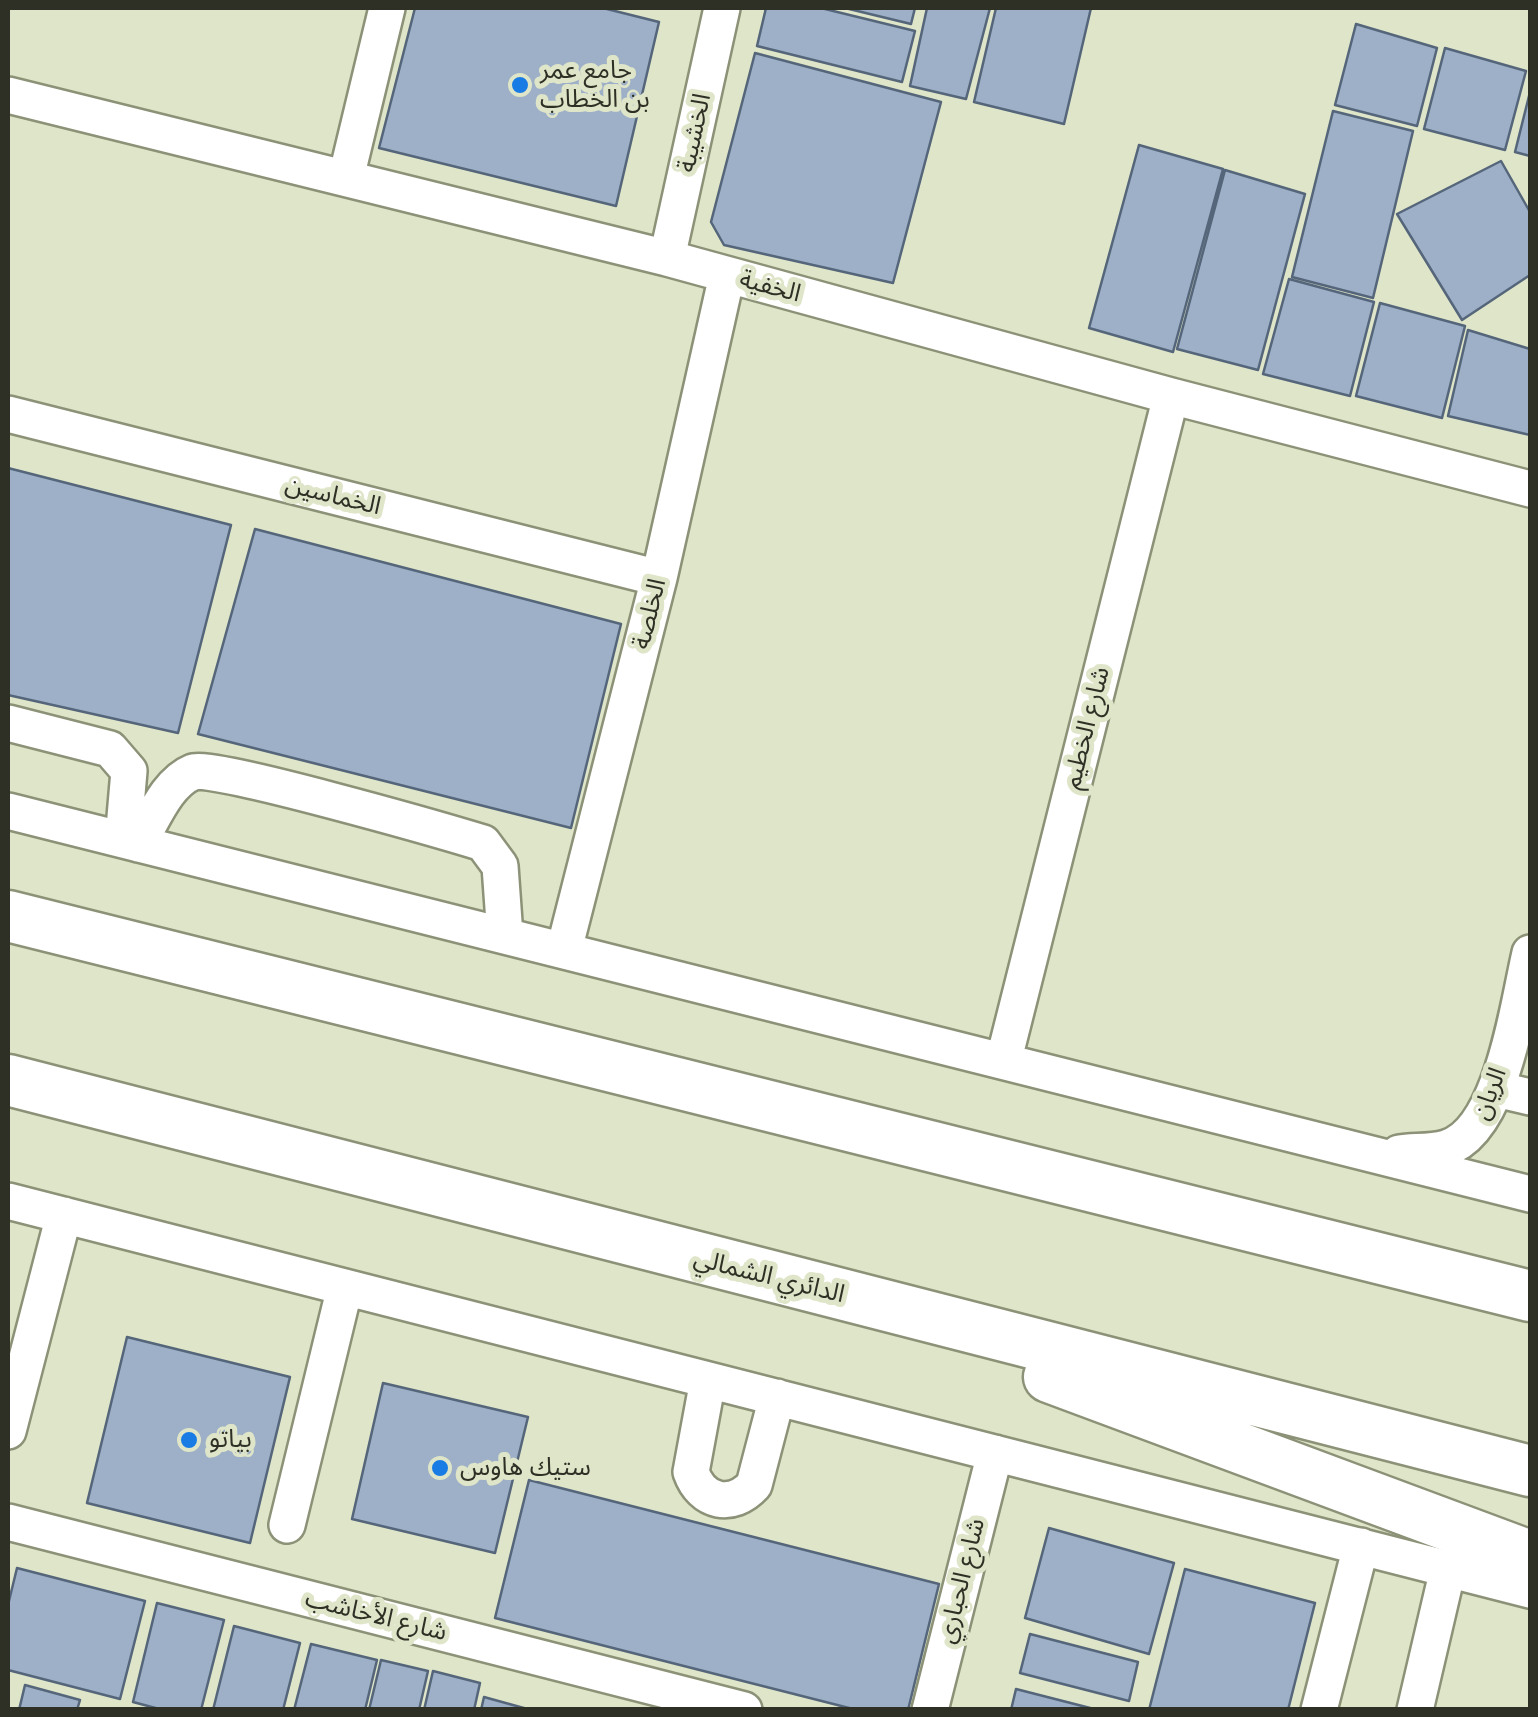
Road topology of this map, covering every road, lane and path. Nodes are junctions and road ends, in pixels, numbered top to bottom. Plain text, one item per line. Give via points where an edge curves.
1 (387, 8) edge
2 (722, 8) edge
3 (8, 95) edge
4 (346, 178) junction
5 (667, 258) junction
6 (727, 275) junction
7 (1170, 396) junction
8 (8, 414) edge
9 (1530, 489) edge
10 (659, 578) junction
11 (8, 724) edge
12 (8, 811) edge
13 (131, 842) junction
14 (8, 916) edge
15 (505, 936) junction
16 (564, 950) junction
17 (1530, 953) edge
18 (1004, 1060) junction
19 (8, 1080) edge
20 (1496, 1089) junction
21 (1530, 1098) edge
22 (1373, 1156) junction
23 (1530, 1194) edge
24 (8, 1201) edge
25 (64, 1215) junction
26 (1263, 1228) junction
27 (1530, 1268) edge
28 (344, 1287) junction
29 (805, 1287) junction
30 (1530, 1296) edge
31 (708, 1380) junction
32 (777, 1397) junction
33 (8, 1431) edge
34 (995, 1453) junction
35 (1530, 1471) edge
36 (8, 1522) edge
37 (287, 1525) dead end
38 (1360, 1546) junction
39 (1530, 1556) edge
40 (1448, 1568) junction
41 (1530, 1590) edge
42 (619, 1694) edge
43 (744, 1710) edge
44 (930, 1710) edge
45 (1319, 1710) edge
46 (1415, 1710) edge

1 - 4 street
2 - 5 street, الخشيبة
3 - 4 street, الخفية
4 - 5 street, الخفية
5 - 6 street, الخفية
6 - 7 street, الخفية
6 - 10 street, الخلصة
7 - 9 street, الخفية
7 - 18 street, شارع الخطيم
8 - 10 street, الخماسين
10 - 16 street, الخلصة
11 - 13 street via 110,749 129,771
12 - 13 street
13 - 15 street
13 - 15 street via 177,780 198,769 250,780 482,843 500,866
14 - 26 highway
15 - 16 street
16 - 18 street
17 - 20 street, الريان
18 - 22 street
19 - 29 highway, الدائري الشمالي
20 - 21 street
20 - 22 street, الريان via 1476,1130 1448,1148
22 - 23 street
24 - 25 street
25 - 28 street
25 - 33 street
26 - 27 highway
26 - 30 highway
28 - 31 street
28 - 37 street
29 - 35 highway, الدائري الشمالي
29 - 39 highway
31 - 32 street
31 - 32 street via 691,1472 705,1494 732,1501 754,1486
32 - 34 street
34 - 38 street
34 - 44 street, شارع الحباري
36 - 42 street, شارع الأخاشب
38 - 40 street
38 - 45 street
40 - 41 street
40 - 46 street
42 - 43 street, شارع الأخاشب

